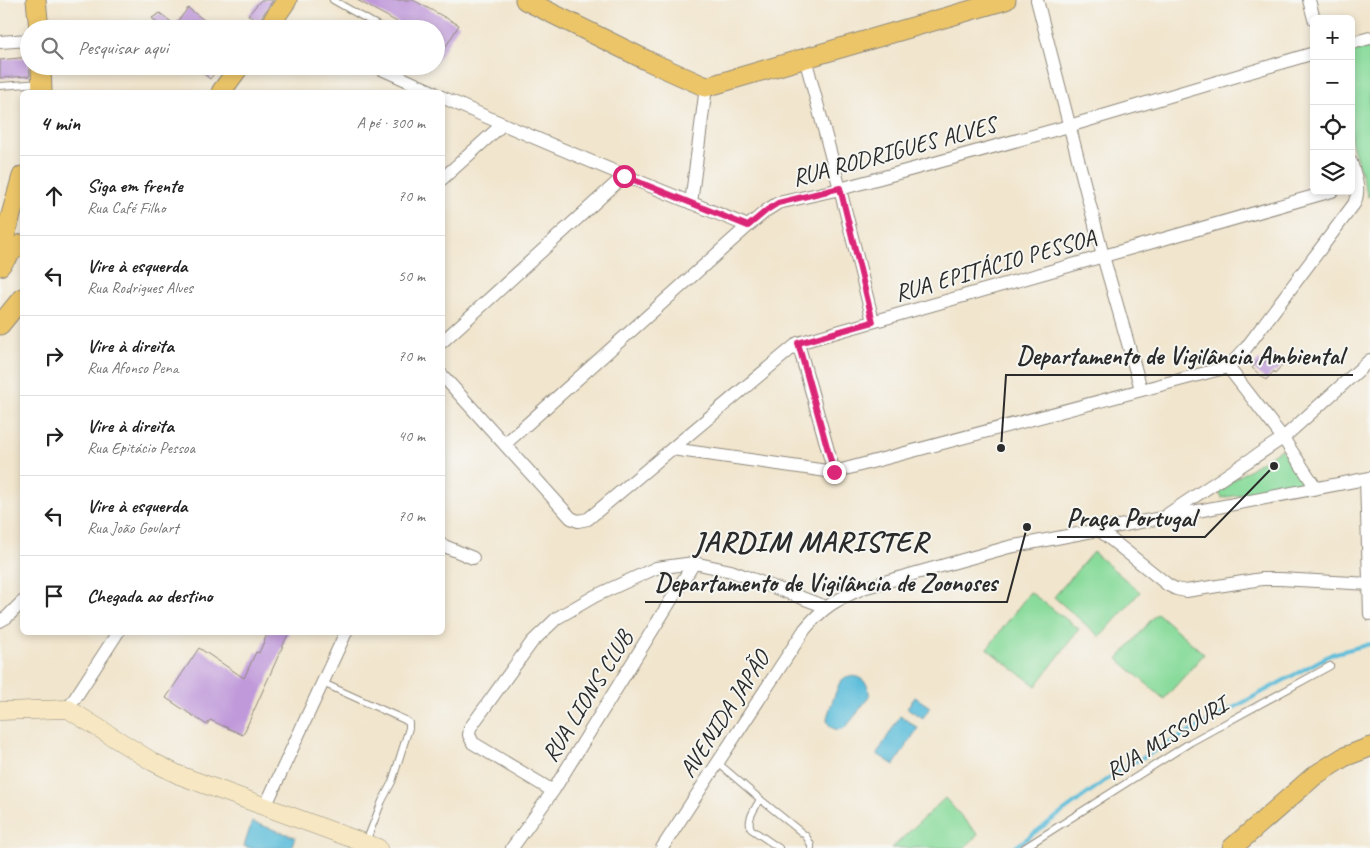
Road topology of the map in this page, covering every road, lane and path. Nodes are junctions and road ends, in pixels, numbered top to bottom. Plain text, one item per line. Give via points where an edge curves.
1 (36, 0) edge
2 (287, 0) edge
3 (333, 0) edge
4 (525, 0) edge
5 (1006, 0) edge
6 (1037, 0) edge
7 (1309, 0) edge
8 (1313, 15) edge
9 (38, 20) edge
10 (273, 20) edge
11 (368, 20) edge
12 (1370, 38) edge
13 (20, 41) edge
14 (0, 42) edge
15 (1355, 42) edge
16 (1310, 54) edge
17 (805, 58) junction
18 (233, 75) edge
19 (395, 75) edge
20 (42, 81) edge
21 (0, 86) edge
22 (706, 87) junction
23 (222, 90) edge
24 (428, 90) edge
25 (445, 98) edge
26 (503, 124) junction
27 (1069, 126) junction
28 (445, 176) edge
29 (624, 176) junction
30 (20, 183) edge
31 (840, 188) junction
32 (1355, 190) edge
33 (1318, 195) edge
34 (691, 203) junction
35 (748, 226) junction
36 (20, 245) edge
37 (0, 254) edge
38 (1103, 256) junction
39 (0, 266) edge
40 (20, 301) edge
41 (20, 308) edge
42 (873, 322) junction
43 (0, 326) edge
44 (445, 339) edge
45 (798, 343) junction
46 (1370, 360) edge
47 (1228, 367) junction
48 (445, 378) edge
49 (1141, 389) junction
50 (1283, 438) junction
51 (505, 444) junction
52 (672, 449) junction
53 (834, 472) junction
54 (1368, 479) edge
55 (1316, 488) junction
56 (1163, 517) junction
57 (1098, 529) junction
58 (445, 546) edge
59 (473, 558) dead end
60 (694, 563) junction
61 (1370, 584) edge
62 (20, 604) edge
63 (826, 607) junction
64 (1370, 614) edge
65 (0, 621) edge
66 (116, 635) edge
67 (345, 635) edge
68 (1330, 666) dead end
69 (323, 683) junction
70 (68, 709) junction
71 (0, 711) edge
72 (1370, 747) edge
73 (718, 763) junction
74 (553, 791) junction
75 (760, 799) junction
76 (265, 807) junction
77 (372, 846) edge
78 (512, 848) edge
79 (662, 848) edge
80 (779, 848) edge
81 (811, 848) edge
82 (1024, 848) edge
83 (1232, 848) edge

1 - 9 main road
2 - 10 main road
3 - 11 lane
4 - 22 main road
5 - 17 main road
6 - 27 street
7 - 8 street
12 - 15 street
13 - 14 street
16 - 27 street, RUA RODRIGUES ALVES
17 - 22 main road
17 - 31 street
18 - 23 main road
19 - 24 street
20 - 21 lane
22 - 34 street
25 - 26 street
26 - 28 street
26 - 29 street
27 - 31 street, RUA RODRIGUES ALVES
27 - 38 street
29 - 34 street
29 - 44 street
30 - 37 main road
31 - 35 street, RUA RODRIGUES ALVES via 778,203
31 - 42 street
32 - 47 street via 1357,199 1354,204 1252,341
33 - 38 street, RUA EPITÁCIO PESSOA
34 - 35 street
35 - 51 street, RUA RODRIGUES ALVES
36 - 39 main road
38 - 42 street, RUA EPITÁCIO PESSOA
38 - 49 street
40 - 43 main road
41 - 43 main road
42 - 45 street, RUA EPITÁCIO PESSOA
45 - 52 street, RUA EPITÁCIO PESSOA
45 - 53 street
46 - 50 street
47 - 49 street
47 - 50 street
48 - 51 street
49 - 53 street
50 - 55 street
50 - 56 street
51 - 52 street, RUA EPITÁCIO PESSOA via 578,522 588,519
52 - 53 street
54 - 55 street, AVENIDA JAPÃO
54 - 61 street
55 - 56 street, AVENIDA JAPÃO
56 - 57 street, AVENIDA JAPÃO
57 - 61 street via 1176,589 1186,591 1262,579
57 - 63 street, AVENIDA JAPÃO via 1009,547 872,585
58 - 59 street
60 - 63 street via 731,571
60 - 74 street, RUA LIONS CLUB
60 - 74 street via 656,568 595,596 557,618 532,642 470,728 473,743
61 - 64 street
62 - 65 street
63 - 73 street, AVENIDA JAPÃO via 805,629
66 - 70 street
67 - 69 street
68 - 82 lane, RUA MISSOURI via 1191,742
69 - 76 street
69 - 77 lane via 409,724 392,782 382,801
70 - 71 street
70 - 76 street via 167,770
72 - 83 main road via 1344,757 1314,776
73 - 75 lane
73 - 79 street, AVENIDA JAPÃO
74 - 78 street, RUA LIONS CLUB
75 - 80 lane via 749,825
75 - 81 lane via 806,836
76 - 77 street

